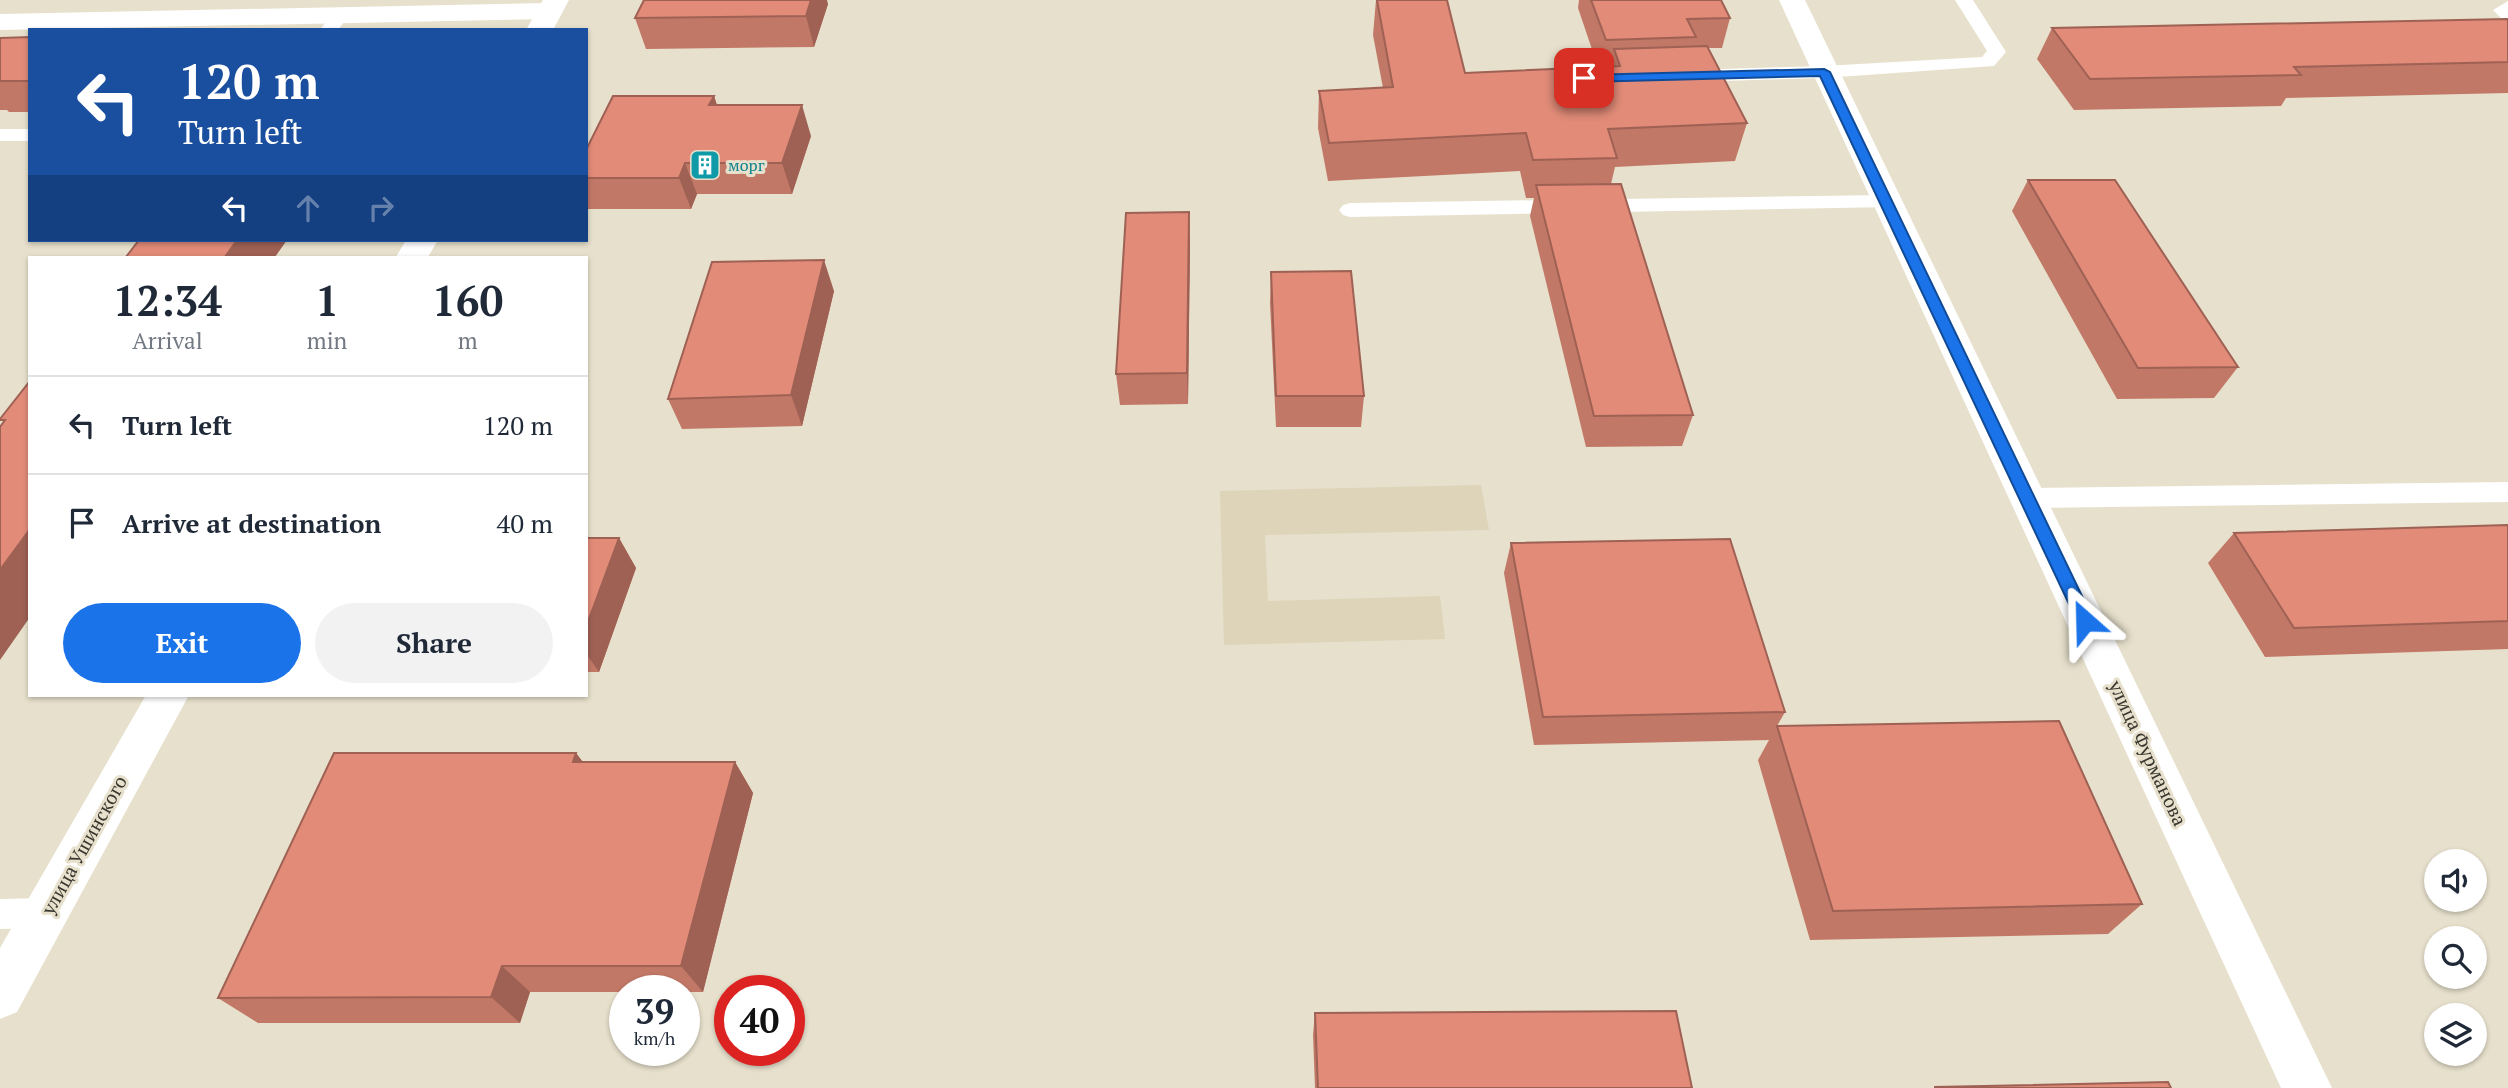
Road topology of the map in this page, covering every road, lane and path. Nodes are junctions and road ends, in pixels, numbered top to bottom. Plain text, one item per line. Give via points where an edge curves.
1 (1792, 0) edge
2 (1964, 0) edge
3 (2508, 6) edge
4 (548, 14) edge
5 (2508, 15) edge
6 (0, 22) edge
7 (335, 22) edge
8 (1824, 72) junction
9 (1671, 76) edge
10 (0, 135) edge
11 (28, 135) edge
12 (1886, 202) junction
13 (1350, 210) dead end
14 (2508, 492) edge
15 (2027, 498) junction
16 (167, 697) edge
17 (46, 913) junction
18 (0, 914) edge
19 (0, 995) edge
20 (2307, 1088) edge

1 - 8 street, улица Фурманова
2 - 8 lane via 1997,52 1987,62
3 - 5 lane via 2502,10
4 - 7 street
6 - 7 street
8 - 9 lane
8 - 12 street, улица Фурманова
10 - 11 lane
12 - 13 lane
12 - 15 street, улица Фурманова
14 - 15 lane
15 - 20 street, улица Фурманова
16 - 17 street, улица Ушинского
17 - 18 lane
17 - 19 street, улица Ушинского

